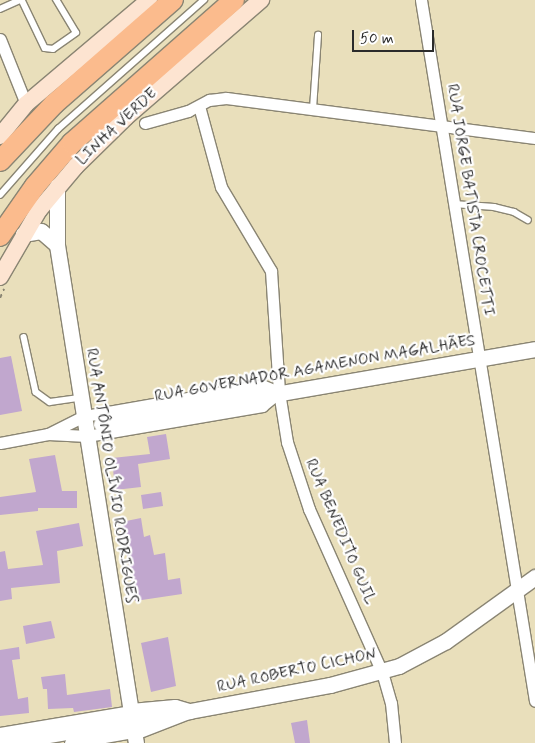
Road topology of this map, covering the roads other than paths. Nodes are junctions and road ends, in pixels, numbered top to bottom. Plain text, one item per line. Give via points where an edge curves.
1 (21, 0) edge
2 (56, 0) edge
3 (149, 0) edge
4 (173, 0) edge
5 (204, 0) edge
6 (234, 0) edge
7 (261, 0) edge
8 (421, 0) edge
9 (0, 9) edge
10 (318, 35) dead end
11 (0, 39) edge
12 (26, 104) junction
13 (199, 106) junction
14 (313, 109) junction
15 (145, 123) dead end
16 (441, 125) junction
17 (0, 136) edge
18 (535, 138) edge
19 (0, 162) edge
20 (57, 186) junction
21 (0, 196) edge
22 (454, 204) junction
23 (528, 220) dead end
24 (23, 234) junction
25 (0, 236) edge
26 (57, 245) junction
27 (0, 277) edge
28 (24, 337) dead end
29 (535, 349) edge
30 (479, 358) junction
31 (279, 392) junction
32 (81, 398) junction
33 (84, 416) junction
34 (101, 424) tunnel mouth
35 (48, 434) junction
36 (88, 436) junction
37 (0, 443) edge
38 (535, 577) edge
39 (517, 590) junction
40 (382, 672) junction
41 (535, 701) edge
42 (131, 711) junction
43 (189, 711) junction
44 (0, 733) edge
45 (135, 737) edge
46 (1, 743) edge
47 (70, 743) edge
48 (396, 743) edge

1 - 2 lane via 44,48 54,49 76,33
1 - 9 lane
3 - 12 main road
4 - 19 highway via 54,104
5 - 21 lane via 58,129
6 - 25 highway, LINHA VERDE via 72,143 35,186
7 - 20 main road, LINHA VERDE via 126,117
8 - 16 street, RUA JORGE BATISTA CROCETTI
10 - 14 lane
11 - 12 street
12 - 17 main road
13 - 14 street via 226,98
13 - 15 street
13 - 31 street, RUA BENEDITO GUIL via 221,187 271,271
14 - 16 street
16 - 18 street
16 - 22 street, RUA JORGE BATISTA CROCETTI
20 - 24 main road, LINHA VERDE
20 - 26 street, RUA ANTÔNIO OLÍVIO RODRIGUES
22 - 23 lane via 494,207
22 - 30 street, RUA JORGE BATISTA CROCETTI
24 - 26 street via 41,231
24 - 27 main road, LINHA VERDE
26 - 32 street, RUA ANTÔNIO OLÍVIO RODRIGUES
28 - 32 lane via 36,392 50,402
29 - 30 street, RUA GOVERNADOR AGAMENON MAGALHÃES
30 - 31 street, RUA GOVERNADOR AGAMENON MAGALHÃES
30 - 39 street, RUA JORGE BATISTA CROCETTI
31 - 33 street via 262,385
31 - 34 street, RUA GOVERNADOR AGAMENON MAGALHÃES
31 - 36 street via 262,406
31 - 40 street, RUA BENEDITO GUIL via 283,427 303,493
32 - 33 street, RUA ANTÔNIO OLÍVIO RODRIGUES
33 - 35 street
33 - 36 street, RUA ANTÔNIO OLÍVIO RODRIGUES
35 - 36 street
35 - 37 street
36 - 42 street, RUA ANTÔNIO OLÍVIO RODRIGUES
38 - 39 street, RUA ROBERTO CICHON
39 - 40 street, RUA ROBERTO CICHON via 429,652
39 - 41 street, RUA JORGE BATISTA CROCETTI
40 - 43 street, RUA ROBERTO CICHON
40 - 48 street, RUA BENEDITO GUIL via 391,703
42 - 43 street via 175,707
42 - 44 street
43 - 45 street, RUA ROBERTO CICHON
43 - 46 street, RUA ROBERTO CICHON
45 - 47 street

